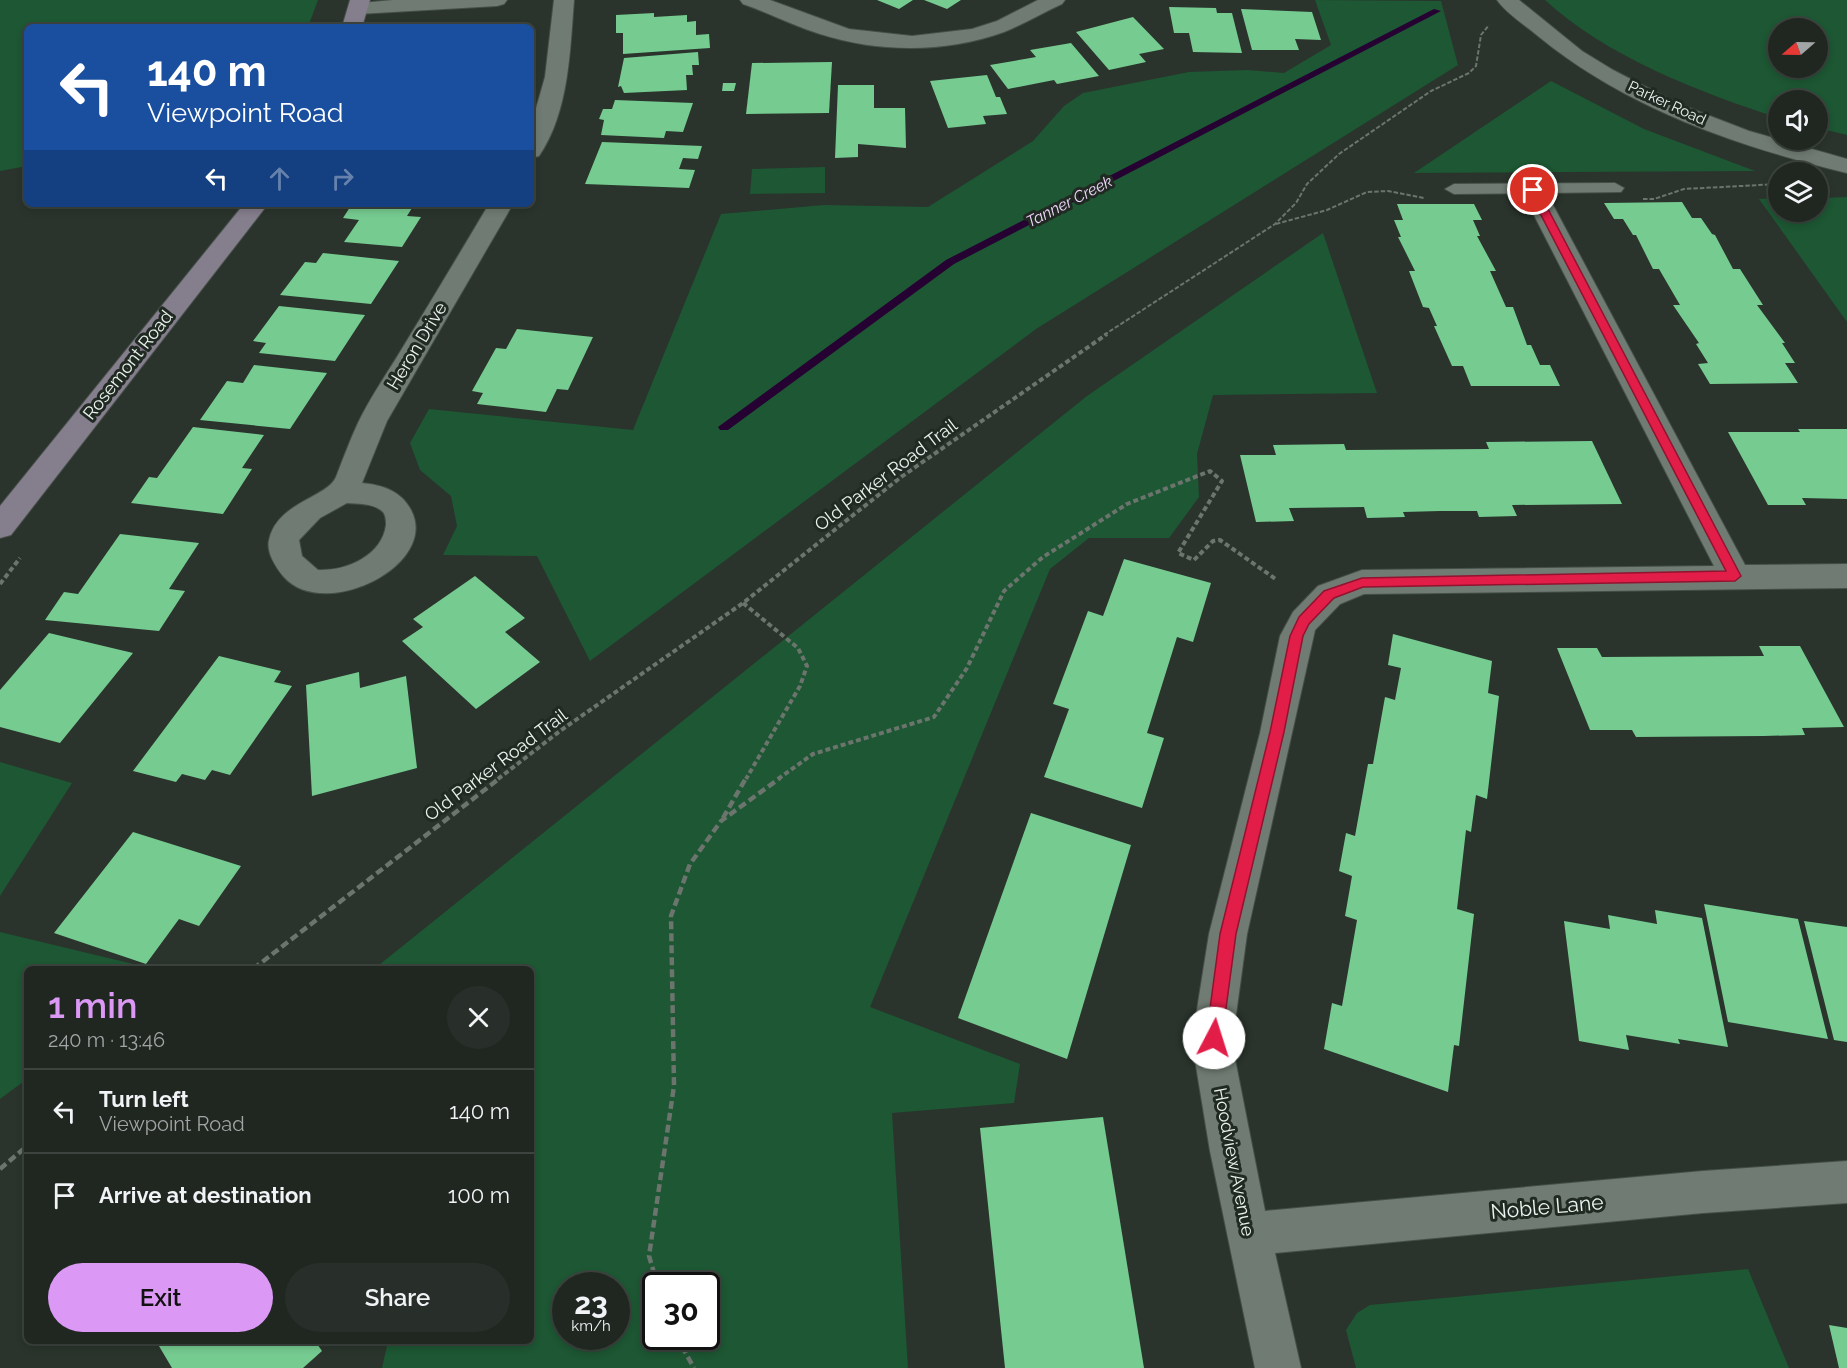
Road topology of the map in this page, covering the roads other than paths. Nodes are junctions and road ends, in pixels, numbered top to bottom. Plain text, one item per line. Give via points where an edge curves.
1 (497, 0) edge
2 (564, 0) edge
3 (750, 0) edge
4 (1055, 0) edge
5 (1507, 0) edge
6 (356, 12) edge
7 (534, 144) edge
8 (1847, 166) edge
9 (1615, 188) dead end
10 (1454, 189) dead end
11 (1533, 190) junction
12 (254, 207) edge
13 (499, 207) edge
14 (345, 492) dead end
15 (0, 527) edge
16 (1735, 576) junction
17 (1847, 576) edge
18 (1847, 1182) edge
19 (1248, 1234) junction
20 (1278, 1368) edge

1 - 6 street
2 - 7 street via 558,75
3 - 4 street via 827,29 903,41 981,32
5 - 8 street, Parker Road via 1576,56 1664,104 1725,129
9 - 11 lane
10 - 11 lane
11 - 16 street
12 - 15 main road, Rosemont Road
13 - 14 street, Heron Drive via 373,421
16 - 17 street, Hoodview Avenue
16 - 19 street, Hoodview Avenue via 1362,582 1329,595 1304,621 1296,636 1228,934 1215,1022 1214,1054
18 - 19 street, Noble Lane
19 - 20 street, Hoodview Avenue

